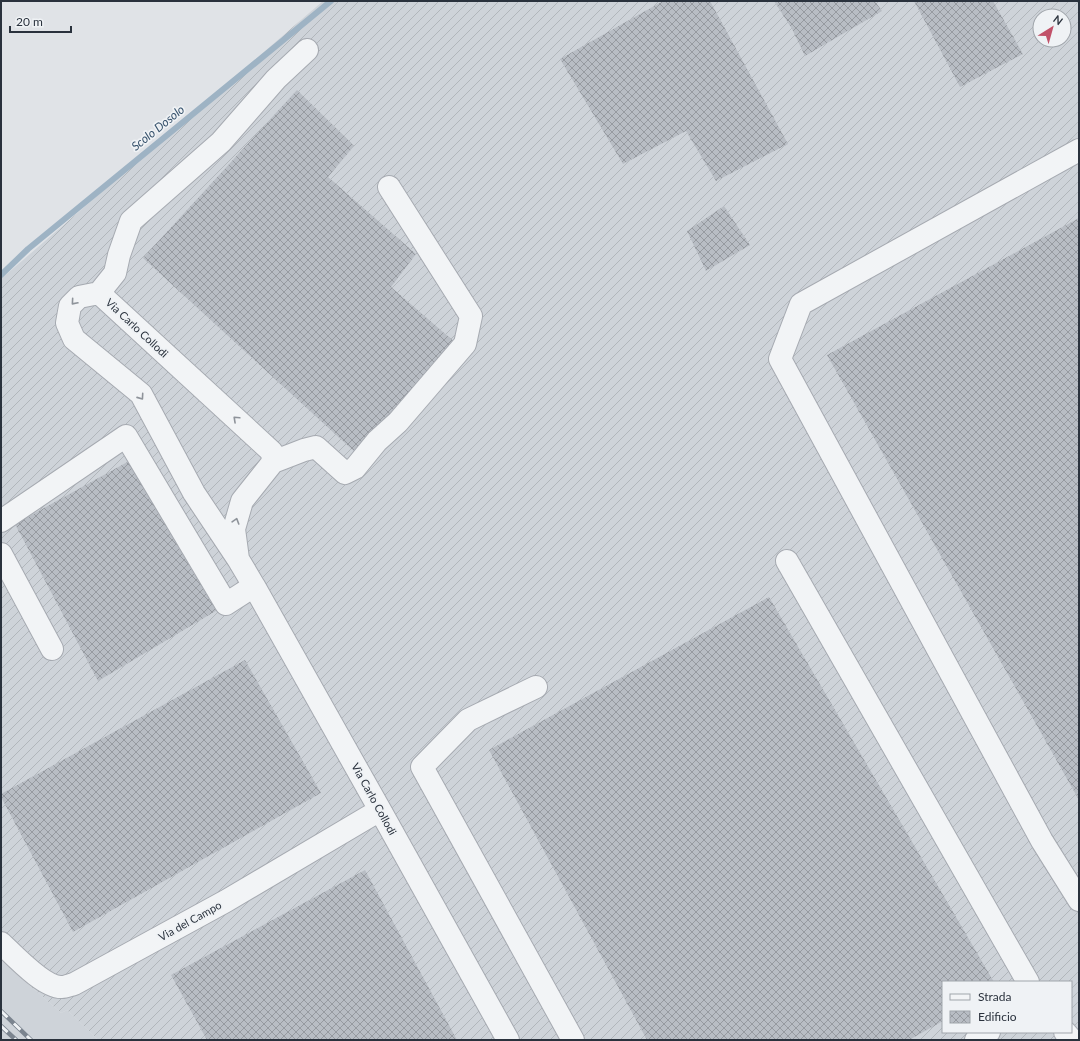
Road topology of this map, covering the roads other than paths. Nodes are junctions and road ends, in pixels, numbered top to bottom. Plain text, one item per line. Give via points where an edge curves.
1 (307, 50) dead end
2 (1079, 150) edge
3 (389, 188) dead end
4 (99, 293) junction
5 (273, 462) junction
6 (1, 521) edge
7 (1, 554) edge
8 (238, 559) junction
9 (787, 561) dead end
10 (254, 586) junction
11 (52, 649) dead end
12 (536, 687) dead end
13 (380, 810) junction
14 (1079, 900) edge
15 (1, 943) edge
16 (1027, 981) edge
17 (986, 1033) edge
18 (508, 1040) edge
19 (573, 1040) edge
20 (976, 1040) edge

1 - 4 street via 276,79 220,142 131,221 118,255 115,273
2 - 14 street via 801,304 780,359 1042,841
3 - 5 street via 471,316 465,344 355,468 345,473 316,447
5 -> 4 street, Via Carlo Collodi via 272,452
4 -> 8 street, Via Carlo Collodi via 78,297 70,306 67,323 74,339 141,394 194,493
8 -> 5 street, Via Carlo Collodi via 234,529 242,501
6 - 10 street via 126,436 226,604
7 - 11 street
8 - 10 street, Via Carlo Collodi
9 - 16 street
10 - 13 street, Via Carlo Collodi
12 - 19 street via 468,720 422,767
13 - 15 street, Via del Campo via 226,901 74,984 61,987 49,984
13 - 18 street, Via Carlo Collodi
17 - 20 street

